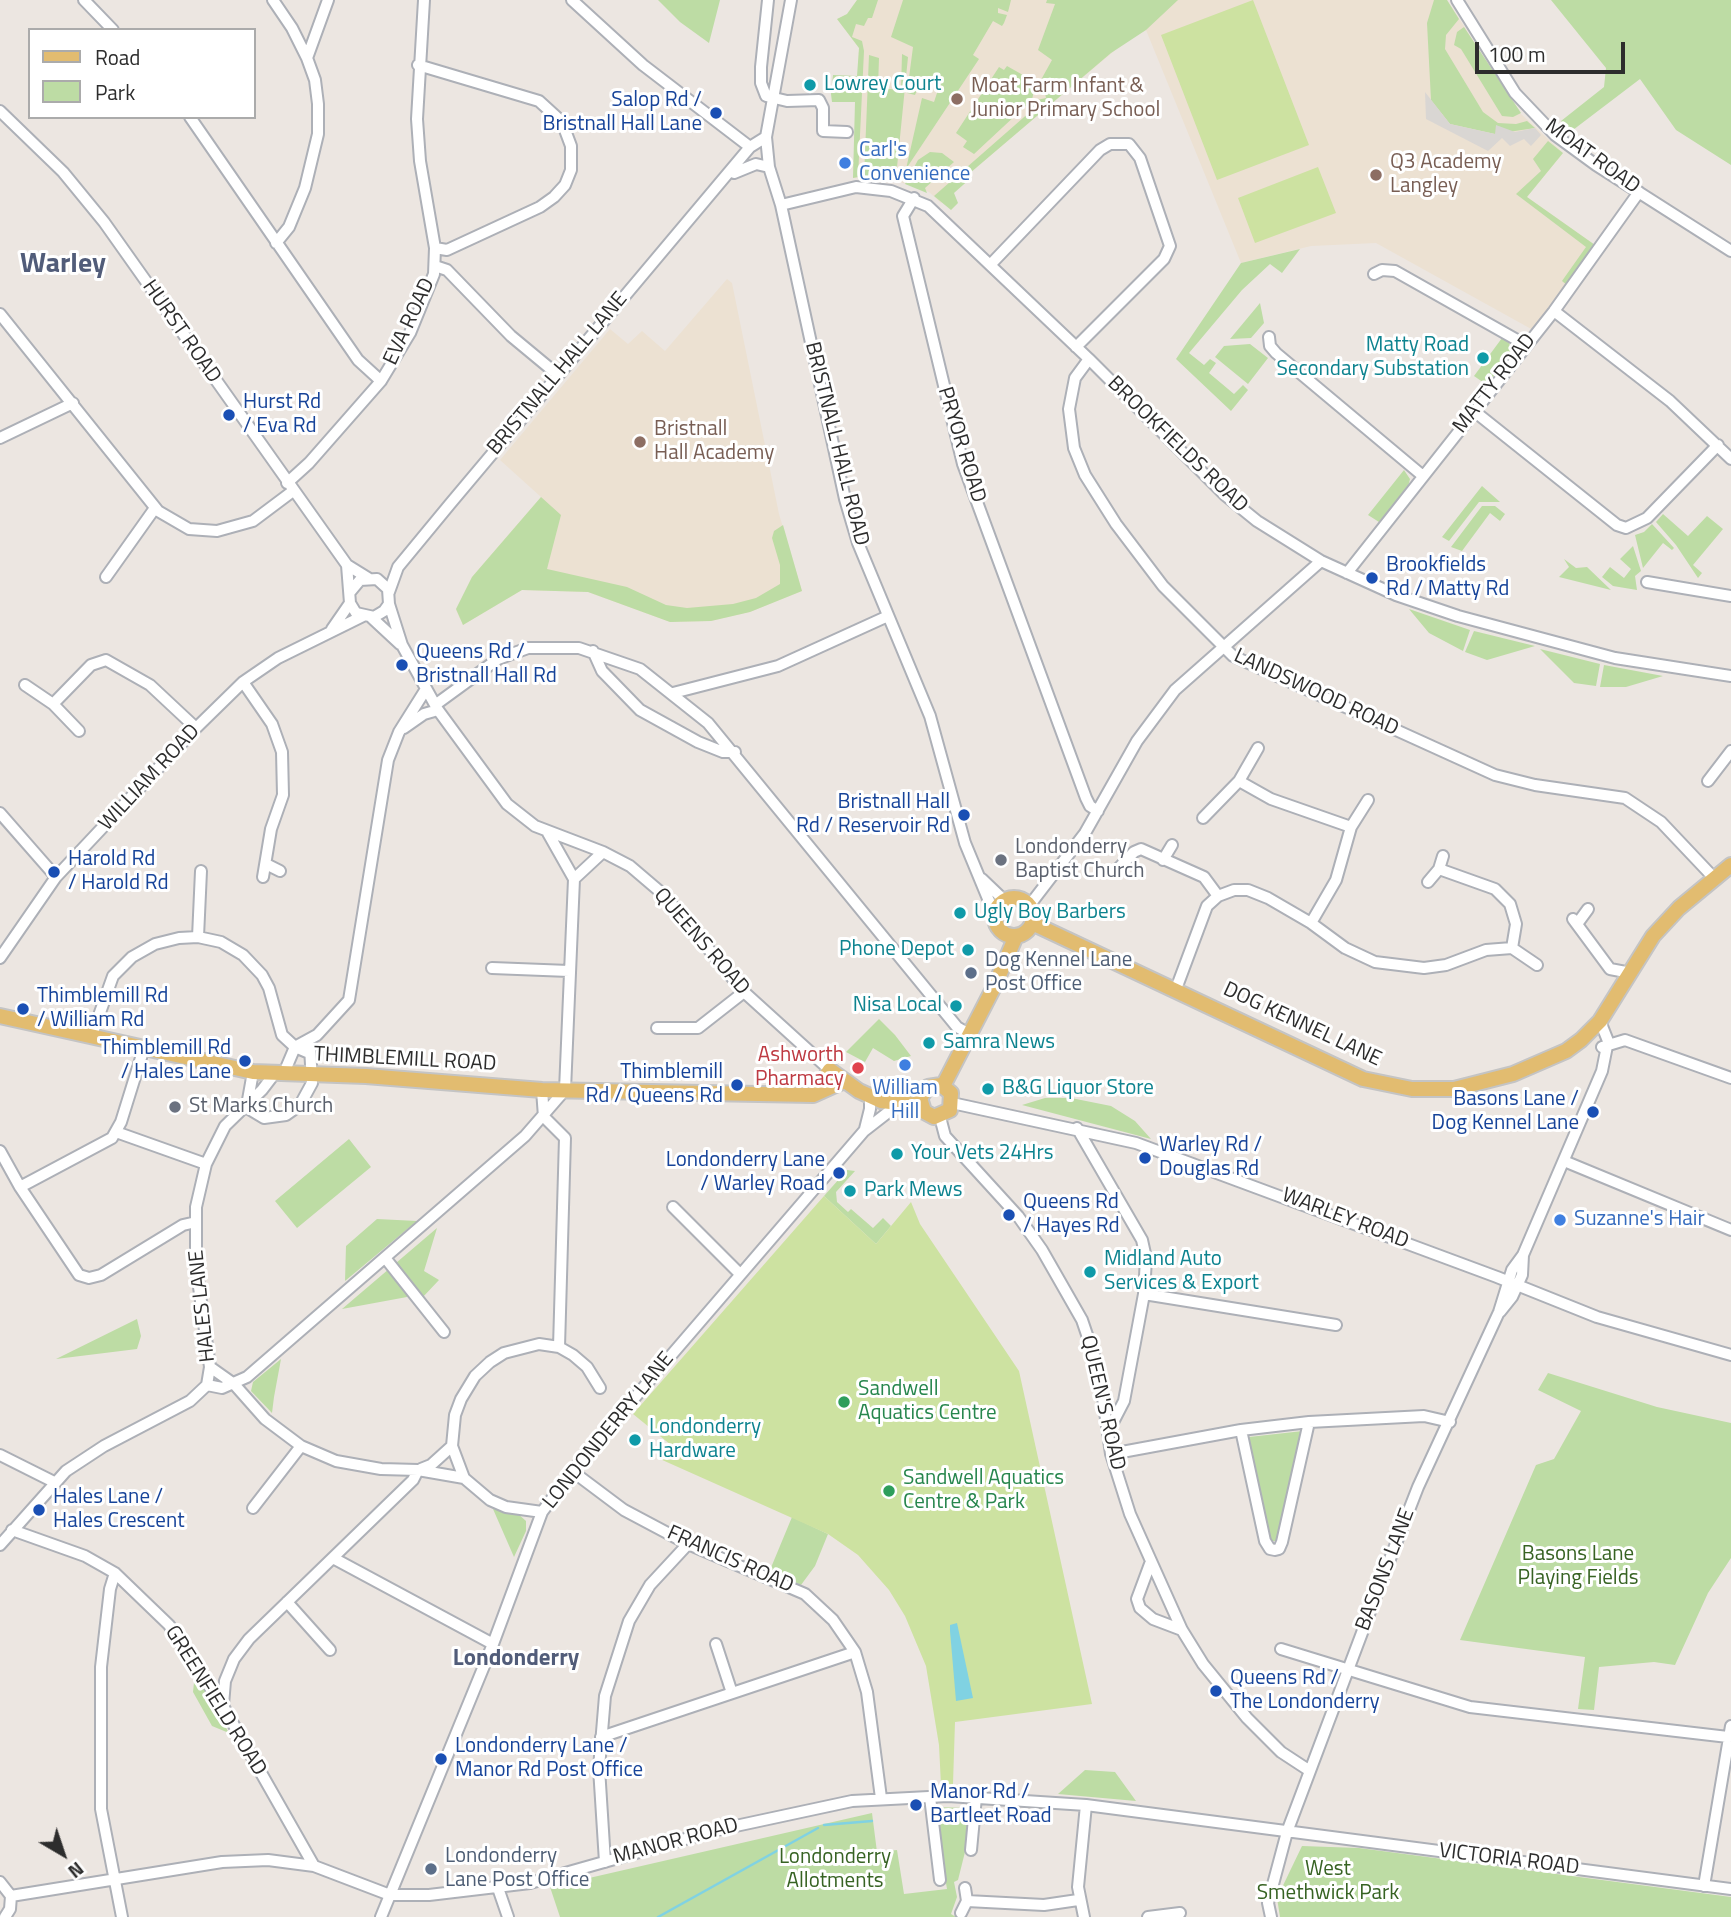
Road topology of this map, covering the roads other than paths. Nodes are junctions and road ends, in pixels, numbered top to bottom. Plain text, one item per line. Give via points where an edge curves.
1 (84, 0) edge
2 (273, 0) edge
3 (328, 0) edge
4 (424, 0) edge
5 (572, 0) edge
6 (768, 0) edge
7 (791, 0) edge
8 (1457, 0) edge
9 (111, 28) edge
10 (307, 58) junction
11 (418, 65) junction
12 (772, 100) junction
13 (0, 111) edge
14 (191, 119) edge
15 (847, 132) dead end
16 (766, 137) junction
17 (749, 150) junction
18 (755, 163) junction
19 (768, 167) junction
20 (721, 183) junction
21 (1639, 192) junction
22 (914, 198) junction
23 (781, 205) junction
24 (276, 243) junction
25 (435, 248) junction
26 (447, 250) junction
27 (1731, 251) edge
28 (991, 264) junction
29 (435, 266) junction
30 (447, 270) junction
31 (1374, 274) dead end
32 (1554, 310) junction
33 (0, 314) edge
34 (1269, 337) dead end
35 (1526, 345) junction
36 (1076, 347) junction
37 (1088, 359) junction
38 (558, 375) junction
39 (381, 381) junction
40 (73, 403) junction
41 (1474, 411) junction
42 (0, 438) edge
43 (1718, 445) junction
44 (1731, 459) edge
45 (1423, 476) junction
46 (290, 487) junction
47 (155, 508) junction
48 (1321, 561) junction
49 (347, 565) junction
50 (398, 567) junction
51 (1347, 573) junction
52 (106, 577) dead end
53 (372, 578) junction
54 (1647, 582) dead end
55 (1731, 596) edge
56 (350, 597) junction
57 (389, 598) junction
58 (888, 616) junction
59 (367, 617) junction
60 (330, 632) junction
61 (402, 645) junction
62 (1222, 647) junction
63 (593, 651) junction
64 (1731, 671) edge
65 (1731, 676) edge
66 (243, 682) junction
67 (25, 685) dead end
68 (426, 689) junction
69 (673, 693) junction
70 (53, 704) junction
71 (437, 707) junction
72 (196, 728) junction
73 (79, 731) dead end
74 (399, 732) junction
75 (1258, 748) dead end
76 (735, 752) junction
77 (1730, 754) edge
78 (1239, 781) junction
79 (1708, 781) dead end
80 (1368, 800) dead end
81 (1098, 811) junction
82 (0, 813) edge
83 (1203, 818) dead end
84 (1351, 827) junction
85 (548, 833) junction
86 (1172, 845) dead end
87 (603, 852) junction
88 (1443, 856) dead end
89 (1163, 860) junction
90 (266, 864) junction
91 (1731, 865) edge
92 (1439, 869) junction
93 (201, 870) dead end
94 (279, 871) dead end
95 (1115, 872) dead end
96 (977, 874) junction
97 (56, 877) junction
98 (263, 877) dead end
99 (1714, 878) junction
100 (573, 879) junction
101 (1428, 881) dead end
102 (1218, 897) junction
103 (1005, 901) junction
104 (1029, 906) junction
105 (1588, 909) dead end
106 (996, 920) junction
107 (1032, 923) junction
108 (1311, 923) junction
109 (1016, 936) junction
110 (198, 937) junction
111 (1512, 948) junction
112 (0, 958) edge
113 (1004, 959) junction
114 (357, 963) junction
115 (370, 964) dead end
116 (1537, 965) dead end
117 (492, 968) dead end
118 (569, 971) junction
119 (1631, 973) junction
120 (1176, 989) junction
121 (744, 992) junction
122 (0, 1016) edge
123 (1600, 1021) junction
124 (657, 1028) dead end
125 (92, 1035) junction
126 (317, 1035) junction
127 (971, 1035) junction
128 (1587, 1035) junction
129 (295, 1047) junction
130 (144, 1048) junction
131 (1604, 1049) junction
132 (309, 1053) junction
133 (830, 1070) junction
134 (253, 1072) junction
135 (279, 1073) junction
136 (310, 1075) junction
137 (1731, 1078) edge
138 (844, 1081) junction
139 (943, 1086) junction
140 (542, 1090) junction
141 (565, 1090) junction
142 (923, 1092) junction
143 (813, 1095) junction
144 (870, 1095) junction
145 (900, 1103) junction
146 (952, 1103) junction
147 (245, 1104) junction
148 (924, 1111) junction
149 (544, 1117) junction
150 (940, 1117) junction
151 (1077, 1128) junction
152 (864, 1131) junction
153 (116, 1132) junction
154 (0, 1152) edge
155 (1564, 1161) junction
156 (206, 1164) junction
157 (20, 1187) junction
158 (673, 1208) dead end
159 (196, 1222) junction
160 (1731, 1230) edge
161 (386, 1259) junction
162 (740, 1274) junction
163 (1512, 1283) junction
164 (1144, 1294) junction
165 (1336, 1325) dead end
166 (444, 1332) dead end
167 (559, 1347) junction
168 (1731, 1355) edge
169 (210, 1367) junction
170 (234, 1384) junction
171 (207, 1385) junction
172 (600, 1388) dead end
173 (1310, 1422) junction
174 (1450, 1422) junction
175 (1109, 1430) junction
176 (1241, 1430) junction
177 (301, 1446) junction
178 (452, 1446) junction
179 (1111, 1454) junction
180 (0, 1455) edge
181 (418, 1470) junction
182 (572, 1471) junction
183 (464, 1478) junction
184 (54, 1482) junction
185 (253, 1508) dead end
186 (542, 1512) junction
187 (12, 1530) junction
188 (688, 1544) junction
189 (0, 1545) edge
190 (333, 1558) junction
191 (1150, 1564) junction
192 (115, 1573) junction
193 (286, 1602) junction
194 (1182, 1630) junction
195 (493, 1644) junction
196 (716, 1644) dead end
197 (1281, 1649) dead end
198 (330, 1650) dead end
199 (855, 1652) junction
200 (1348, 1671) junction
201 (732, 1693) junction
202 (223, 1706) junction
203 (1730, 1731) edge
204 (601, 1737) junction
205 (1310, 1771) junction
206 (930, 1797) junction
207 (976, 1797) junction
208 (881, 1798) junction
209 (1086, 1805) junction
210 (1287, 1832) junction
211 (971, 1850) dead end
212 (605, 1862) junction
213 (314, 1866) junction
214 (113, 1880) junction
215 (940, 1880) dead end
216 (0, 1882) edge
217 (1704, 1886) junction
218 (498, 1888) junction
219 (965, 1888) dead end
220 (1731, 1889) edge
221 (390, 1895) junction
222 (11, 1896) junction
223 (1078, 1900) junction
224 (967, 1901) junction
225 (1181, 1911) edge
226 (961, 1913) dead end
227 (5, 1917) edge
228 (122, 1917) edge
229 (381, 1917) edge
230 (508, 1917) edge
231 (1084, 1917) edge
232 (1148, 1917) edge
233 (1271, 1917) edge

1 - 9 street
2 - 10 street
3 - 10 street
4 - 11 street, EVA ROAD
5 - 17 street via 643,65
6 - 12 street via 761,79
7 - 12 street, BRISTNALL HALL ROAD
8 - 21 street, MOAT ROAD via 1501,73 1530,110 1555,135
10 - 24 street via 315,80 318,134 305,188 289,227
11 - 25 street, EVA ROAD via 420,161
11 - 26 street via 539,101 562,122 571,146 571,170 554,197
12 - 15 street via 819,100 823,131
12 - 16 street, BRISTNALL HALL ROAD
13 - 46 street, HURST ROAD via 63,172 104,222
14 - 24 street
16 - 17 street, BRISTNALL HALL LANE
16 - 19 street, BRISTNALL HALL ROAD
17 - 18 street
17 - 20 street, BRISTNALL HALL LANE
18 - 19 street
18 - 20 street, BRISTNALL HALL LANE
19 - 23 street, BRISTNALL HALL ROAD
20 - 38 street, BRISTNALL HALL LANE
21 - 27 street, MOAT ROAD
21 - 32 street, MATTY ROAD
22 - 23 street via 879,188 845,188
22 - 28 street, BROOKFIELDS ROAD via 939,214
22 - 81 street, PRYOR ROAD via 903,216 963,464 1086,798
23 - 58 street, BRISTNALL HALL ROAD via 845,499
24 - 39 street via 358,360
25 - 26 street
25 - 29 street, EVA ROAD
26 - 30 street
28 - 36 street, BROOKFIELDS ROAD
28 - 36 street via 1100,150 1110,144 1129,144 1140,158 1170,246 1164,259
29 - 30 street
29 - 39 street, EVA ROAD via 410,333
30 - 38 street via 511,336
31 - 35 street via 1395,271
32 - 35 street, MATTY ROAD
32 - 43 street
33 - 40 street, EVA ROAD
34 - 45 street via 1276,353
35 - 41 street, MATTY ROAD
36 - 37 street, BROOKFIELDS ROAD
37 - 48 street, BROOKFIELDS ROAD via 1225,495
37 - 62 street, LANDSWOOD ROAD via 1075,378 1069,409 1074,448 1085,475 1163,586
38 - 50 street, BRISTNALL HALL LANE
39 - 46 street, EVA ROAD
40 - 42 street
40 - 47 street, EVA ROAD
41 - 43 street via 1626,528 1647,518
41 - 45 street, MATTY ROAD
43 - 44 street
45 - 51 street, MATTY ROAD
46 - 47 street, EVA ROAD via 253,521 217,531 189,529
46 - 49 street, HURST ROAD
47 - 52 street
48 - 51 street, BROOKFIELDS ROAD
48 - 62 street
49 - 53 street, HURST ROAD
49 - 56 street, HURST ROAD
50 - 53 street, BRISTNALL HALL LANE
50 - 57 street, BRISTNALL HALL LANE
51 - 65 street, BROOKFIELDS ROAD via 1396,595 1537,638 1615,658
53 - 56 street via 357,582
53 - 57 street
54 - 55 street
56 - 59 street
56 - 60 street, WILLIAM ROAD
57 - 59 street via 380,615
57 - 61 street, QUEENS ROAD
58 - 69 street via 778,666
58 - 96 street, BRISTNALL HALL ROAD via 930,716
59 - 60 street, WILLIAM ROAD
59 - 61 street, QUEENS ROAD
60 - 66 street, WILLIAM ROAD
61 - 68 street, QUEENS ROAD
62 - 81 street via 1154,716
62 - 99 street, LANDSWOOD ROAD via 1243,662 1495,775 1625,798 1661,822
63 - 69 street via 640,669
63 - 71 street via 528,648 498,659
63 - 76 street via 602,671 640,710 698,741
64 - 65 street
66 - 72 street, WILLIAM ROAD
66 - 90 street via 272,724 282,752 283,795 271,829
67 - 70 street
68 - 71 street, QUEENS ROAD
68 - 74 street
69 - 76 street
70 - 72 street via 91,665 106,660 150,685
70 - 73 street
71 - 74 street
71 - 85 street, QUEENS ROAD via 507,804
72 - 97 street, WILLIAM ROAD
74 - 114 street via 388,760
75 - 78 street
76 - 127 street via 957,1027
77 - 79 street
78 - 83 street
78 - 84 street via 1271,799
80 - 84 street
81 - 104 street
82 - 97 street
84 - 108 street via 1336,880
85 - 87 street, QUEENS ROAD
85 - 100 street
86 - 89 street
87 - 100 street
87 - 121 street, QUEENS ROAD via 630,866 664,895
88 - 92 street
89 - 95 street via 1141,849
89 - 102 street via 1204,877
90 - 94 street
90 - 98 street
91 - 99 main road, DOG KENNEL LANE
92 - 101 street
92 - 111 street via 1494,889 1510,904 1516,924
93 - 110 street
96 - 103 street, BRISTNALL HALL ROAD
96 - 106 street, BRISTNALL HALL ROAD
97 - 112 street, WILLIAM ROAD
99 - 119 main road, DOG KENNEL LANE via 1653,936
100 - 118 street
102 - 108 street via 1248,890
102 - 120 street via 1207,906
103 - 104 main road via 1018,899
103 - 106 main road
104 - 107 main road
105 - 119 street via 1575,921 1610,969
106 - 109 main road via 1000,929
106 - 113 main road
107 - 109 main road
107 - 120 main road, DOG KENNEL LANE
108 - 111 street via 1345,948 1402,968 1446,965 1486,950
109 - 113 main road
110 - 125 street via 155,944 132,957 113,976
110 - 129 street via 232,948 262,975 282,1035
111 - 116 street
113 - 127 main road
114 - 115 street
114 - 126 street via 349,1000
117 - 118 street
118 - 141 street
119 - 123 main road, DOG KENNEL LANE
120 - 128 main road, DOG KENNEL LANE via 1363,1079 1401,1088 1454,1088 1513,1074 1566,1051
121 - 124 street via 698,1028
121 - 133 street, QUEENS ROAD
122 - 125 main road, THIMBLEMILL ROAD
123 - 128 main road, DOG KENNEL LANE
123 - 131 street
125 - 130 main road, THIMBLEMILL ROAD
126 - 129 street
126 - 132 street
127 - 139 main road
128 - 131 street
129 - 132 street
129 - 135 street
130 - 134 main road, THIMBLEMILL ROAD
130 - 153 street
131 - 137 street via 1625,1040
131 - 155 street, BASONS LANE via 1602,1071
132 - 136 street
133 - 138 main road
133 - 143 main road
134 - 135 main road, THIMBLEMILL ROAD
134 - 147 street, HALES LANE
135 - 136 main road, THIMBLEMILL ROAD
135 - 147 street, HALES LANE
136 - 140 main road, THIMBLEMILL ROAD
136 - 147 street via 308,1094 286,1115 264,1118
138 - 143 main road, THIMBLEMILL ROAD
138 - 144 main road
139 - 142 main road via 934,1085
139 - 146 main road via 951,1093
140 - 141 main road, THIMBLEMILL ROAD
140 - 149 street
141 - 143 main road, THIMBLEMILL ROAD
141 - 149 street
142 - 144 main road
142 - 148 main road
144 - 145 main road
144 - 152 street
145 - 148 main road
145 - 152 street, LONDONDERRY LANE
146 - 150 main road
146 - 151 street, WARLEY ROAD
147 - 156 street, HALES LANE via 225,1126
148 - 150 main road
149 - 161 street
149 - 167 street via 565,1138
150 - 175 street, QUEEN'S ROAD via 945,1136 1018,1216 1068,1292 1092,1343
151 - 163 street, WARLEY ROAD via 1233,1177
151 - 164 street via 1142,1240
152 - 162 street, LONDONDERRY LANE
153 - 156 street
153 - 157 street
154 - 157 street
155 - 160 street
155 - 163 street, BASONS LANE via 1522,1255 1522,1275
156 - 159 street, HALES LANE
157 - 159 street via 65,1257 79,1275 89,1278
158 - 162 street
159 - 169 street, HALES LANE via 196,1265
161 - 166 street
161 - 170 street
162 - 182 street, LONDONDERRY LANE
163 - 168 street, WARLEY ROAD via 1597,1317
163 - 174 street, BASONS LANE
164 - 165 street
164 - 175 street via 1124,1401
167 - 172 street via 587,1367
167 - 178 street via 539,1344 504,1353 479,1372 455,1415
169 - 170 street
169 - 171 street, HALES LANE
170 - 171 street via 222,1388
170 - 177 street via 265,1419
171 - 184 street, HALES LANE via 190,1401 92,1453
173 - 174 street via 1424,1416
173 - 176 street
173 - 176 street via 1279,1549 1270,1549 1265,1541
174 - 200 street, BASONS LANE via 1418,1487
175 - 179 street, QUEEN'S ROAD
176 - 179 street
177 - 181 street via 336,1461
177 - 185 street
178 - 181 street
178 - 183 street
179 - 191 street, QUEEN'S ROAD
180 - 184 street
181 - 183 street
181 - 190 street
182 - 186 street, LONDONDERRY LANE
182 - 188 street, FRANCIS ROAD via 624,1510
183 - 186 street via 506,1507
184 - 187 street, HALES LANE
186 - 195 street, LONDONDERRY LANE
187 - 189 street, HALES LANE
187 - 192 street, GREENFIELD ROAD via 85,1556
188 - 199 street, FRANCIS ROAD via 805,1594 833,1619
188 - 204 street via 650,1585 629,1621 605,1696
190 - 193 street
190 - 195 street
191 - 194 street, QUEEN'S ROAD
191 - 194 street via 1137,1599 1140,1608 1153,1619
192 - 202 street, GREENFIELD ROAD via 169,1625
192 - 214 street via 101,1667 102,1809
193 - 198 street
193 - 202 street via 234,1658 225,1681
194 - 205 street, QUEEN'S ROAD via 1247,1718 1281,1752
195 - 221 street, LONDONDERRY LANE
196 - 201 street
197 - 200 street
199 - 201 street
199 - 208 street, FRANCIS ROAD via 867,1692
200 - 203 street via 1470,1707
200 - 205 street, BASONS LANE
201 - 204 street
202 - 213 street, GREENFIELD ROAD
203 - 217 street
204 - 212 street
205 - 210 street, BASONS LANE
206 - 207 street, MANOR ROAD
206 - 208 street, MANOR ROAD
206 - 215 street
207 - 209 street, MANOR ROAD
207 - 211 street
208 - 212 street, MANOR ROAD via 785,1814
209 - 210 street, MANOR ROAD
209 - 223 street
210 - 217 street, VICTORIA ROAD
210 - 233 street, BASONS LANE via 1269,1903
212 - 218 street, MANOR ROAD
213 - 214 street, MANOR ROAD via 268,1860 222,1863
213 - 221 street, MANOR ROAD
214 - 222 street, MANOR ROAD
214 - 228 street
216 - 222 street
217 - 220 street, VICTORIA ROAD
218 - 221 street, MANOR ROAD
218 - 230 street
219 - 224 street
221 - 229 street, LONDONDERRY LANE
222 - 227 street
223 - 224 street via 1044,1905
223 - 231 street
224 - 226 street
225 - 232 street

